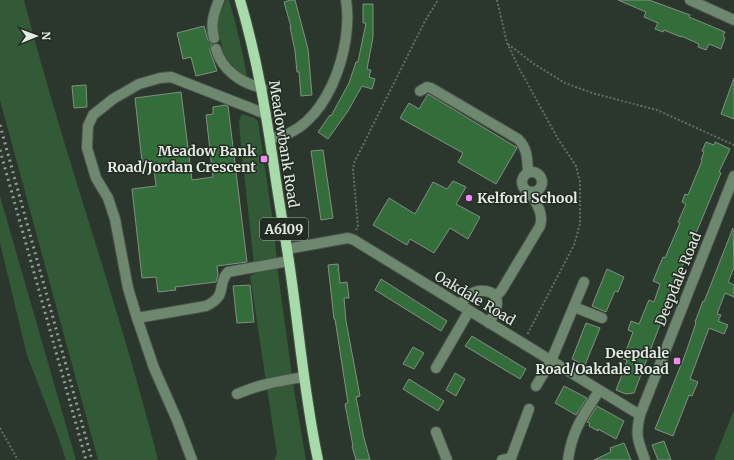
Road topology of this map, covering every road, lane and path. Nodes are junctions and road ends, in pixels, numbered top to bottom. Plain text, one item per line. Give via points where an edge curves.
1 (219, 0) edge
2 (240, 0) edge
3 (346, 0) edge
4 (438, 0) edge
5 (497, 0) edge
6 (690, 0) edge
7 (734, 20) edge
8 (214, 38) dead end
9 (507, 43) junction
10 (216, 49) dead end
11 (262, 88) junction
12 (420, 91) dead end
13 (266, 114) junction
14 (270, 138) junction
15 (734, 145) edge
16 (528, 172) junction
17 (734, 176) edge
18 (530, 192) junction
19 (348, 238) junction
20 (287, 249) junction
21 (289, 261) junction
22 (584, 282) dead end
23 (496, 296) junction
24 (460, 305) junction
25 (574, 307) junction
26 (469, 311) junction
27 (137, 318) junction
28 (602, 318) dead end
29 (489, 323) junction
30 (523, 344) junction
31 (551, 361) junction
32 (436, 368) dead end
33 (304, 377) junction
34 (536, 386) dead end
35 (599, 390) junction
36 (237, 394) dead end
37 (529, 409) dead end
38 (640, 415) junction
39 (0, 428) edge
40 (436, 432) dead end
41 (508, 459) edge
42 (18, 460) edge
43 (192, 460) edge
44 (318, 460) edge
45 (448, 460) edge
46 (568, 460) edge
47 (645, 460) edge

1 - 8 street via 214,13
2 - 11 main road, Meadowbank Road / A6109
3 - 14 street via 345,44 340,67 332,86 321,104 304,123 280,138
4 - 19 path via 354,163 358,227
5 - 9 path
6 - 7 street
9 - 15 path via 565,84 657,110
9 - 30 path via 558,139 576,166 580,182 580,224 574,245
10 - 11 street via 219,59 229,70 250,85
11 - 13 main road, Meadowbank Road / A6109
12 - 16 street via 427,87 431,88 518,139 527,152
13 - 14 main road, Meadowbank Road / A6109
13 - 27 street via 171,78 160,78 139,84 113,99 93,115 88,126 87,148 96,178 108,198 115,219 128,288
14 - 20 main road, Meadowbank Road / A6109
16 - 18 street via 521,182
16 - 18 street via 538,174 542,179 539,189
17 - 38 street, Deepdale Road
18 - 23 street via 542,220
19 - 20 street
19 - 24 street, Oakdale Road
20 - 21 main road, Meadowbank Road / A6109
21 - 27 street via 228,272 220,296 206,306
21 - 33 main road, Meadowbank Road / A6109
22 - 25 street
23 - 24 street via 490,292 473,293
23 - 29 street via 498,302
24 - 26 street, Oakdale Road
25 - 28 street
25 - 31 street
26 - 29 street, Oakdale Road
26 - 32 street
27 - 43 street via 154,368
29 - 30 street, Oakdale Road
30 - 31 street, Oakdale Road
31 - 34 street
31 - 35 street, Oakdale Road
33 - 36 street via 274,381
33 - 44 main road, Meadowbank Road / A6109 via 310,425
35 - 38 street, Oakdale Road
35 - 46 street via 575,431
37 - 41 street
38 - 47 street, Deepdale Road via 637,433
39 - 42 path
40 - 45 street

